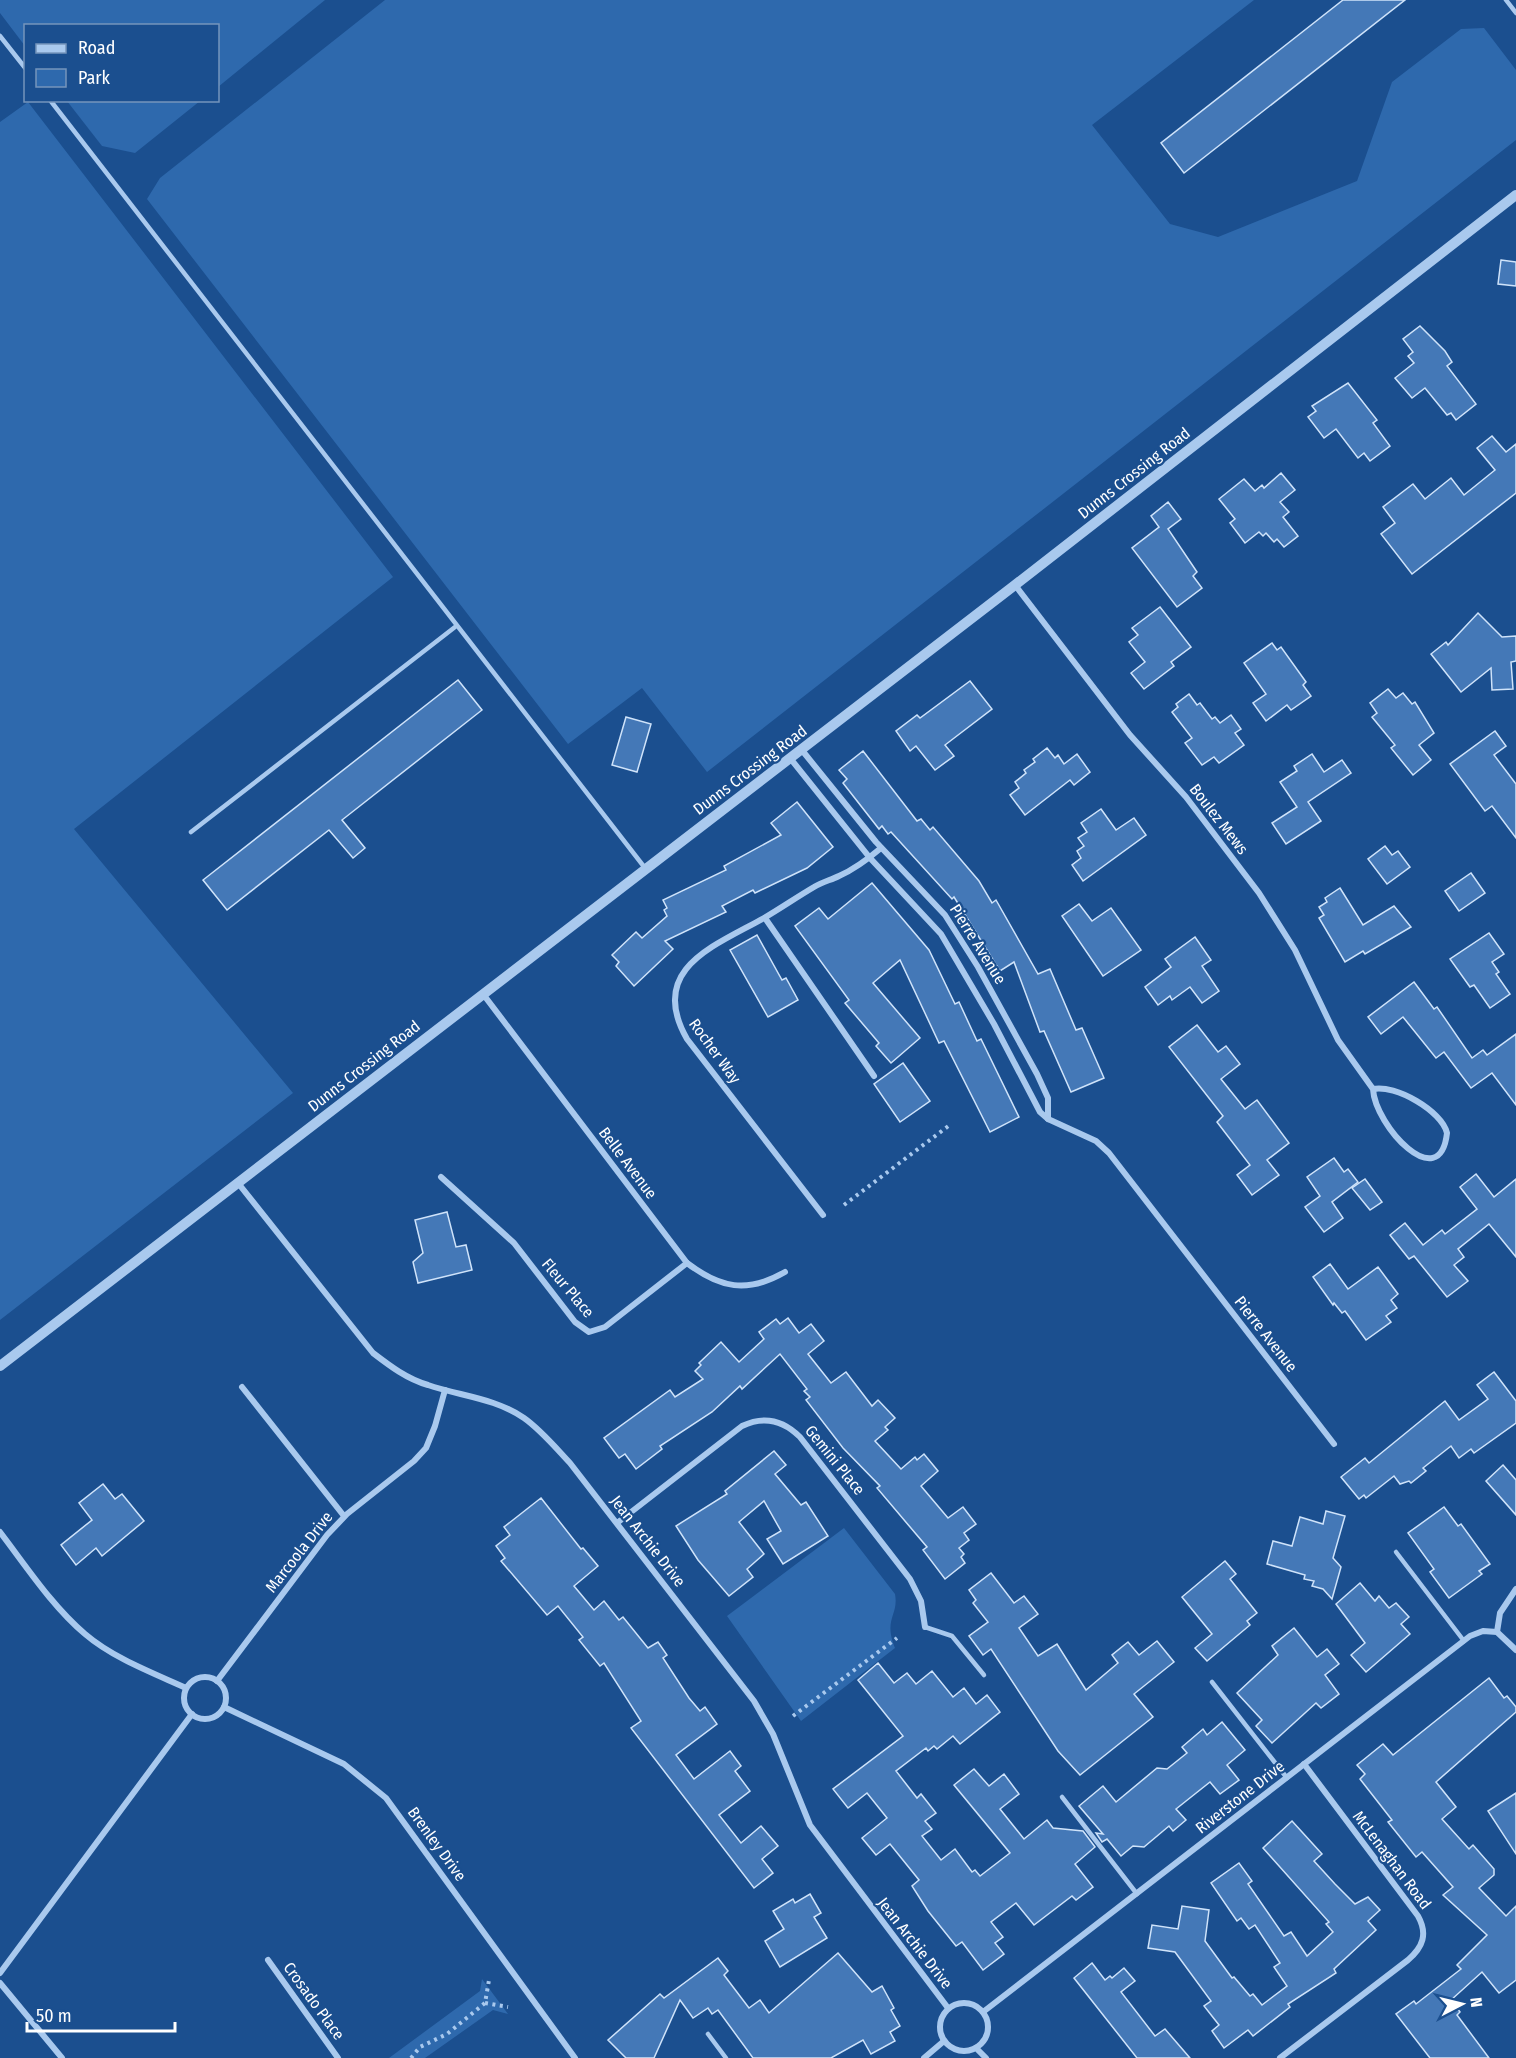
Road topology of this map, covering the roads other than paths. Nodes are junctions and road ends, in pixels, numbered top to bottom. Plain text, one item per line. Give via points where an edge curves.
1 (1506, 0) edge
2 (1516, 13) edge
3 (0, 36) edge
4 (24, 66) edge
5 (52, 102) edge
6 (1516, 195) edge
7 (1015, 585) junction
8 (455, 627) junction
9 (801, 750) junction
10 (790, 758) junction
11 (191, 832) dead end
12 (881, 848) junction
13 (870, 858) junction
14 (645, 868) junction
15 (765, 918) junction
16 (482, 994) junction
17 (874, 1076) dead end
18 (1373, 1089) junction
19 (1048, 1119) junction
20 (441, 1177) dead end
21 (238, 1183) junction
22 (823, 1215) dead end
23 (687, 1263) junction
24 (785, 1272) dead end
25 (0, 1366) edge
26 (242, 1387) dead end
27 (445, 1390) junction
28 (1334, 1444) dead end
29 (344, 1516) junction
30 (617, 1523) junction
31 (0, 1532) edge
32 (1396, 1552) dead end
33 (1516, 1589) edge
34 (925, 1627) joint
35 (1497, 1632) junction
36 (1464, 1641) junction
37 (1516, 1650) edge
38 (984, 1675) dead end
39 (218, 1681) junction
40 (1212, 1682) dead end
41 (186, 1688) junction
42 (224, 1707) junction
43 (192, 1714) junction
44 (1304, 1764) junction
45 (1287, 1778) junction
46 (1062, 1797) dead end
47 (1137, 1894) junction
48 (268, 1960) dead end
49 (0, 1973) edge
50 (0, 1983) edge
51 (948, 2008) junction
52 (983, 2012) junction
53 (708, 2034) dead end
54 (944, 2041) junction
55 (976, 2048) junction
56 (62, 2058) edge
57 (338, 2058) edge
58 (575, 2058) edge
59 (726, 2058) edge
60 (924, 2058) edge
61 (986, 2058) edge
62 (1280, 2058) edge

1 - 2 lane
3 - 4 lane
5 - 8 lane
6 - 7 street, Dunns Crossing Road
7 - 9 street, Dunns Crossing Road
7 - 18 street, Boulez Mews via 1130,735 1186,797 1259,893 1299,959 1338,1040
8 - 11 lane
8 - 14 lane
9 - 10 street, Dunns Crossing Road
9 - 12 street, Pierre Avenue
10 - 13 street, Pierre Avenue
10 - 14 street, Dunns Crossing Road
12 - 13 street, Rocher Way
12 - 19 street, Pierre Avenue via 932,899 958,933 1037,1074 1048,1098
13 - 15 street, Rocher Way
13 - 19 street, Pierre Avenue via 941,934 1040,1112
14 - 16 street, Dunns Crossing Road
15 - 17 street
15 - 22 street, Rocher Way via 726,936 694,960 679,981 674,1005 677,1021
16 - 21 street, Dunns Crossing Road
16 - 23 street, Belle Avenue
18 - 18 street, Boulez Mews via 1390,1088 1441,1119 1447,1133 1443,1149 1437,1155 1423,1157 1405,1149 1376,1109
19 - 28 street, Pierre Avenue via 1096,1141 1109,1153
20 - 23 street, Fleur Place via 514,1243 575,1322 589,1332 605,1327
21 - 25 street, Dunns Crossing Road
21 - 27 street, Jean Archie Drive via 373,1353 398,1372
23 - 24 street, Belle Avenue via 718,1283 760,1284
26 - 29 street
27 - 29 street, Marcoola Drive via 426,1448
27 - 30 street, Jean Archie Drive via 485,1400 524,1418 570,1463
29 - 39 street, Marcoola Drive
30 - 34 street, Gemini Place via 742,1426 762,1420 783,1424 800,1437 910,1579 921,1601
30 - 51 street, Jean Archie Drive via 754,1701 773,1734 810,1825
31 - 41 street via 85,1634
32 - 36 lane
33 - 35 street via 1500,1613
34 - 38 lane via 952,1636
35 - 36 street, Riverstone Drive via 1483,1631
35 - 37 street
36 - 44 street, Riverstone Drive
39 - 41 street via 200,1677
39 - 42 street via 225,1693
40 - 45 lane
41 - 43 street via 184,1700
42 - 43 street via 210,1718
42 - 58 street, Brenley Drive via 344,1764 386,1798
43 - 49 street
44 - 45 street, Riverstone Drive
44 - 62 street, McLenaghan Road via 1418,1916 1424,1938 1408,1960
45 - 47 street, Riverstone Drive
46 - 47 lane
47 - 52 street, Riverstone Drive
48 - 57 street, Crosado Place
50 - 56 street
51 - 52 street via 963,2003
51 - 54 street via 940,2028
52 - 55 street via 987,2032
53 - 59 lane
54 - 55 street via 956,2050
54 - 60 street
55 - 61 street

